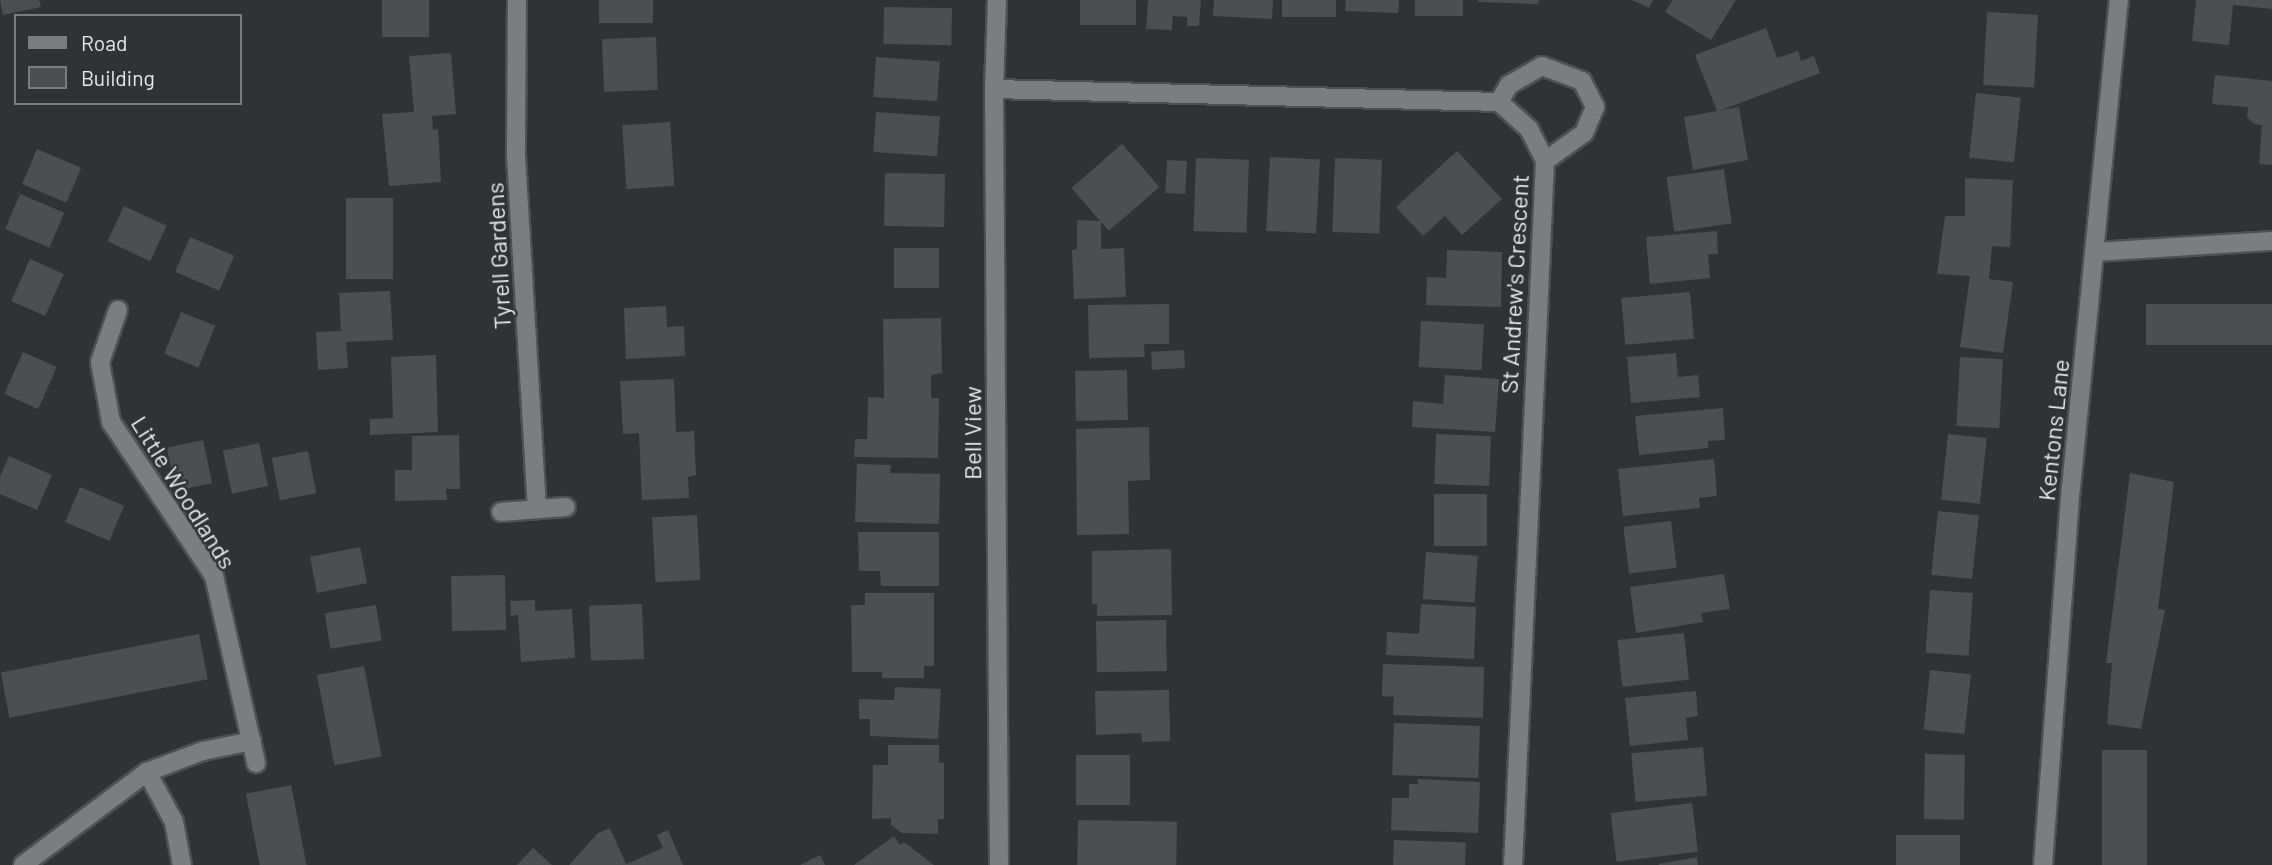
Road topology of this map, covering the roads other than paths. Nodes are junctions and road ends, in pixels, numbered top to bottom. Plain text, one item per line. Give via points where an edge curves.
1 (517, 0) edge
2 (997, 0) edge
3 (2119, 0) edge
4 (994, 89) junction
5 (1499, 102) junction
6 (1545, 161) junction
7 (2272, 242) edge
8 (2096, 252) junction
9 (118, 310) dead end
10 (566, 507) dead end
11 (537, 509) junction
12 (501, 512) dead end
13 (252, 741) junction
14 (256, 763) dead end
15 (146, 772) junction
16 (23, 865) edge
17 (182, 865) edge
18 (999, 865) edge
19 (1513, 865) edge
20 (2043, 865) edge

1 - 11 street, Tyrell Gardens via 516,156
2 - 4 street, Bell View
3 - 8 street, Kentons Lane
4 - 5 street
4 - 18 street, Bell View
5 - 6 street, St Andrew's Crescent via 1529,129
5 - 6 street via 1509,85 1542,66 1582,81 1595,107 1584,133
6 - 19 street, St Andrew's Crescent
7 - 8 street
8 - 20 street, Kentons Lane via 2071,488
9 - 13 street, Little Woodlands via 100,362 111,422 214,576
10 - 11 street
11 - 12 street
13 - 14 street, Little Woodlands
13 - 15 street via 203,751
15 - 16 street
15 - 17 street via 174,822

